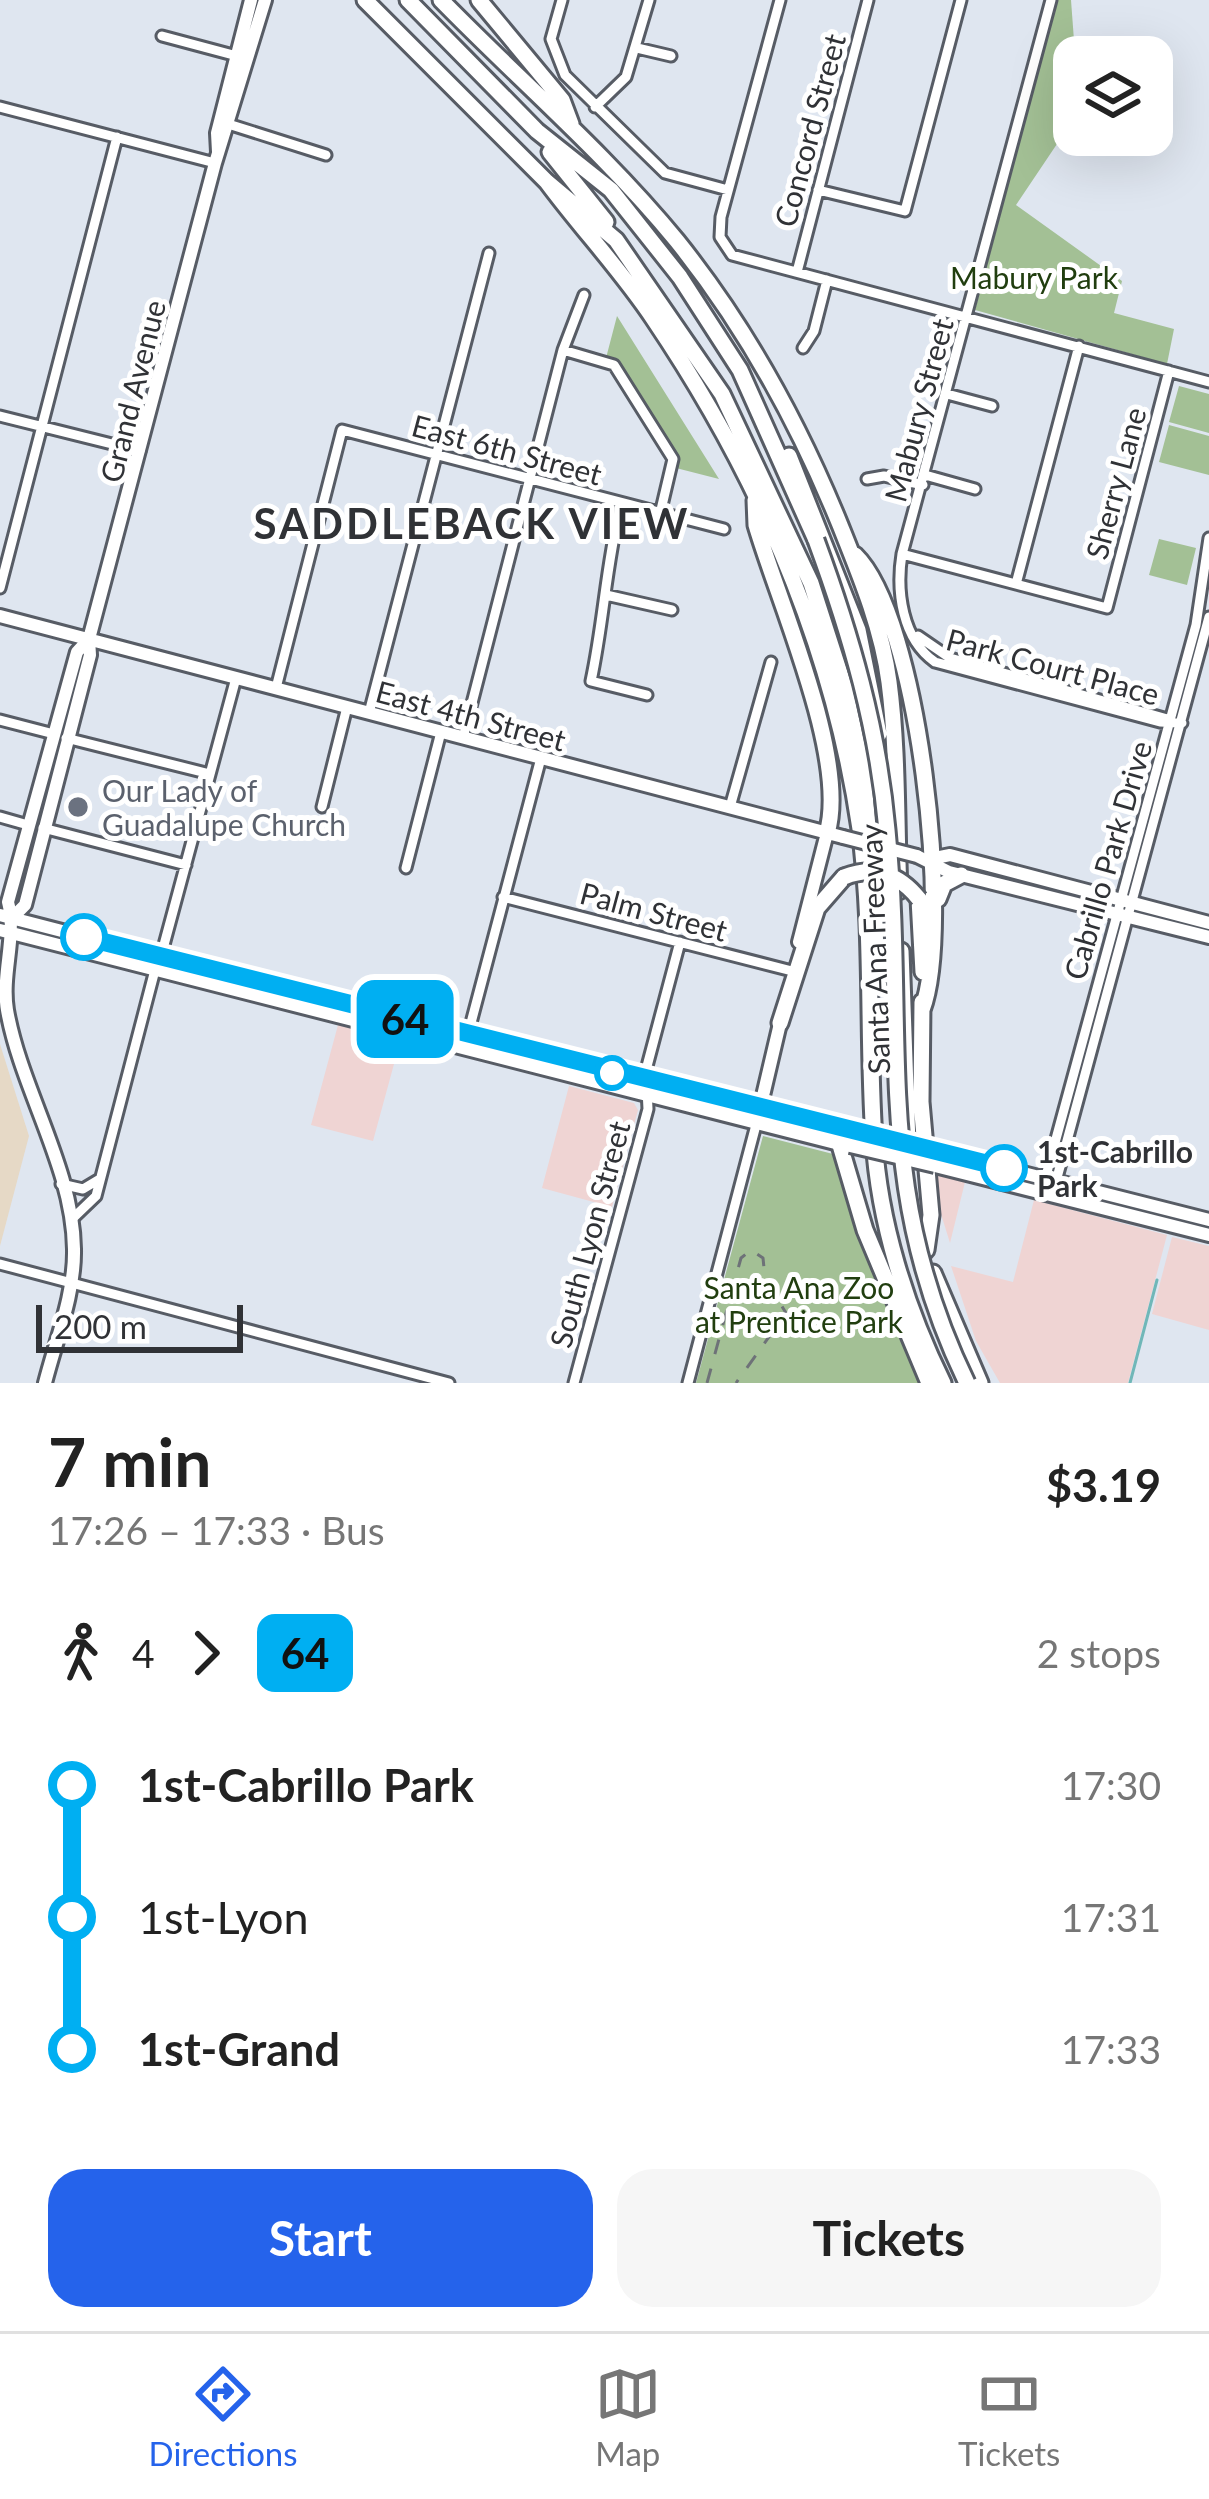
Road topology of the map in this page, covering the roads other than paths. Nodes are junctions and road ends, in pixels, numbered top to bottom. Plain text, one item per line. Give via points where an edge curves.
1 (251, 0) edge
2 (265, 0) edge
3 (365, 0) edge
4 (392, 0) edge
5 (408, 0) edge
6 (441, 0) edge
7 (479, 0) edge
8 (562, 0) edge
9 (649, 0) edge
10 (780, 0) edge
11 (868, 0) edge
12 (961, 0) edge
13 (1051, 0) edge
14 (162, 36) dead end
15 (637, 48) junction
16 (237, 56) junction
17 (670, 56) dead end
18 (545, 104) junction
19 (0, 106) edge
20 (595, 107) junction
21 (225, 124) junction
22 (575, 132) junction
23 (117, 137) junction
24 (326, 155) dead end
25 (217, 158) junction
26 (547, 182) junction
27 (611, 190) junction
28 (728, 190) junction
29 (818, 190) junction
30 (616, 240) junction
31 (489, 253) dead end
32 (796, 272) junction
33 (827, 280) junction
34 (584, 295) dead end
35 (968, 316) junction
36 (1079, 346) junction
37 (803, 348) dead end
38 (563, 350) junction
39 (740, 370) junction
40 (1169, 371) junction
41 (1209, 382) edge
42 (722, 394) junction
43 (947, 394) junction
44 (992, 406) dead end
45 (0, 416) edge
46 (43, 427) junction
47 (142, 452) junction
48 (436, 455) junction
49 (867, 479) dead end
50 (529, 480) junction
51 (924, 480) junction
52 (975, 489) dead end
53 (755, 493) junction
54 (621, 504) junction
55 (660, 514) junction
56 (724, 530) dead end
57 (1209, 538) edge
58 (813, 541) junction
59 (850, 552) junction
60 (902, 554) junction
61 (1016, 584) junction
62 (0, 588) edge
63 (606, 595) junction
64 (672, 610) dead end
65 (0, 616) edge
66 (1209, 617) edge
67 (89, 639) junction
68 (925, 650) joint
69 (771, 662) dead end
70 (236, 678) junction
71 (276, 688) junction
72 (647, 695) dead end
73 (347, 707) junction
74 (369, 713) junction
75 (0, 720) edge
76 (1177, 722) junction
77 (441, 732) junction
78 (60, 736) junction
79 (463, 737) junction
80 (541, 758) junction
81 (210, 774) junction
82 (895, 789) junction
83 (322, 807) dead end
84 (730, 807) junction
85 (0, 817) edge
86 (28, 825) junction
87 (43, 829) junction
88 (835, 835) junction
89 (923, 857) junction
90 (185, 865) junction
91 (406, 868) dead end
92 (961, 874) junction
93 (503, 897) junction
94 (936, 908) junction
95 (1128, 909) junction
96 (1209, 923) edge
97 (5, 924) edge
98 (1209, 937) edge
99 (680, 942) junction
100 (158, 963) junction
101 (792, 971) junction
102 (870, 978) junction
103 (922, 1010) junction
104 (780, 1023) junction
105 (6, 1033) edge
106 (466, 1042) junction
107 (647, 1090) junction
108 (758, 1118) junction
109 (841, 1127) junction
110 (843, 1145) junction
111 (98, 1180) junction
112 (61, 1184) junction
113 (1049, 1187) junction
114 (1202, 1219) edge
115 (71, 1220) junction
116 (1174, 1226) junction
117 (1209, 1235) edge
118 (926, 1250) junction
119 (0, 1264) edge
120 (70, 1283) junction
121 (920, 1331) junction
122 (45, 1383) edge
123 (448, 1383) edge
124 (574, 1383) edge
125 (688, 1383) edge
126 (929, 1383) edge
127 (943, 1383) edge
128 (960, 1383) edge
129 (980, 1383) edge

1 - 16 main road, Grand Avenue
2 - 21 main road, Grand Avenue
3 - 26 highway, Santa Ana Freeway
4 - 30 highway via 562,164
5 - 27 highway via 537,131
6 - 18 highway, Santa Ana Freeway
7 - 22 highway via 562,100
8 - 20 street via 551,39 565,75
9 - 15 street
10 - 28 street
11 - 29 street, Concord Street
12 - 29 street via 905,211
13 - 35 street, Mabury Street
14 - 16 street
15 - 17 street
15 - 20 street via 626,77
16 - 21 main road, Grand Avenue
18 - 22 highway, Santa Ana Freeway
18 - 27 highway, Santa Ana Freeway via 563,138
19 - 23 street
20 - 28 street via 665,172
21 - 24 street
21 - 25 main road, Grand Avenue
22 - 59 highway, Santa Ana Freeway via 655,215 721,301 803,441
23 - 25 street
23 - 46 street
25 - 47 main road, Grand Avenue
26 - 30 highway, Santa Ana Freeway
26 - 53 highway, Santa Ana Freeway via 652,316
27 - 39 highway
28 - 32 street via 720,237 732,255
29 - 32 street, Concord Street
30 - 42 highway, Santa Ana Freeway
31 - 48 street
32 - 33 street
33 - 35 street
33 - 37 street
34 - 38 street
35 - 36 street
35 - 43 street, Mabury Street
36 - 40 street
36 - 61 street
38 - 50 street
38 - 55 street via 614,365 673,459
39 - 58 highway
39 - 82 highway, Santa Ana Freeway via 832,556
40 - 41 street
40 - 61 street, Sherry Lane via 1107,608
42 - 58 highway
42 - 102 highway, Santa Ana Freeway via 794,543 845,689 874,871 879,954
43 - 44 street
43 - 51 street, Mabury Street
45 - 46 street
46 - 47 street
46 - 62 street
47 - 67 main road, Grand Avenue
48 - 50 street, East 6th Street
48 - 71 street, East 6th Street via 342,430
48 - 74 street
49 - 51 street
50 - 54 street, East 6th Street
50 - 79 street
51 - 52 street
51 - 60 street, Mabury Street
53 - 88 highway via 755,524 830,774
53 - 102 highway, Santa Ana Freeway via 808,618 845,749
54 - 55 street, East 6th Street
54 - 63 street
55 - 56 street, East 6th Street
57 - 76 street, Cabrillo Park Drive
58 - 128 highway, bridge via 856,673 875,775 893,1168 919,1287
59 - 82 highway, Santa Ana Freeway via 889,679
59 - 89 highway via 869,569 905,672 918,729
60 - 61 street
60 - 68 street, Mabury Street via 899,594
63 - 64 street
63 - 72 street via 591,681
65 - 67 main road, East 4th Street
66 - 76 street, Cabrillo Park Drive
67 - 70 main road, East 4th Street
67 - 78 main road, Grand Avenue via 77,652
68 - 76 street, Park Court Place via 949,667
69 - 84 street
70 - 71 main road, East 4th Street
70 - 81 street
71 - 73 main road, East 4th Street
73 - 74 main road, East 4th Street
73 - 83 street
74 - 77 main road, East 4th Street
75 - 78 street
76 - 95 street, Cabrillo Park Drive
77 - 79 main road, East 4th Street
77 - 91 street
78 - 81 street
78 - 86 main road, Grand Avenue
78 - 87 main road, Grand Avenue
79 - 80 main road, East 4th Street
80 - 84 main road, East 4th Street
80 - 93 street
81 - 90 street
82 - 118 highway, Santa Ana Freeway via 909,1154
84 - 88 main road, East 4th Street
85 - 86 street
86 - 97 main road, Grand Avenue
87 - 90 street
87 - 97 main road, Grand Avenue via 25,905
88 - 89 main road, East 4th Street, bridge
88 - 101 main road
89 - 92 main road, East 4th Street
89 - 94 highway
89 - 95 main road, East 4th Street via 950,855
90 - 100 street
92 - 94 highway via 944,884
92 - 95 main road, East 4th Street
93 - 99 street, Palm Street
93 - 106 street
94 - 103 highway
95 - 96 main road, East 4th Street
95 - 98 main road, East 4th Street
95 - 113 street, Cabrillo Park Drive
97 - 100 main road
97 - 105 main road
99 - 101 street, Palm Street
99 - 107 street, South Lyon Street
100 - 106 main road
100 - 106 main road via 220,972
100 - 111 street
101 - 104 main road
102 - 121 highway, Santa Ana Freeway via 876,1159
103 - 104 highway, bridge via 919,899 880,871 844,878 818,908
103 - 118 highway
104 - 108 main road
105 - 112 main road
106 - 107 main road
107 - 108 main road
107 - 124 street, South Lyon Street
108 - 109 main road
108 - 110 main road
108 - 125 street
109 - 110 highway
109 - 113 main road, bridge
110 - 113 main road, bridge
110 - 126 highway via 872,1248
111 - 112 street via 83,1189
111 - 115 street via 96,1196
112 - 115 main road
113 - 114 main road
113 - 116 main road
114 - 116 main road
115 - 120 main road
116 - 117 main road
118 - 129 highway, Santa Ana Freeway
119 - 120 street
120 - 122 main road
120 - 123 street
121 - 127 highway, Santa Ana Freeway
121 - 128 highway

